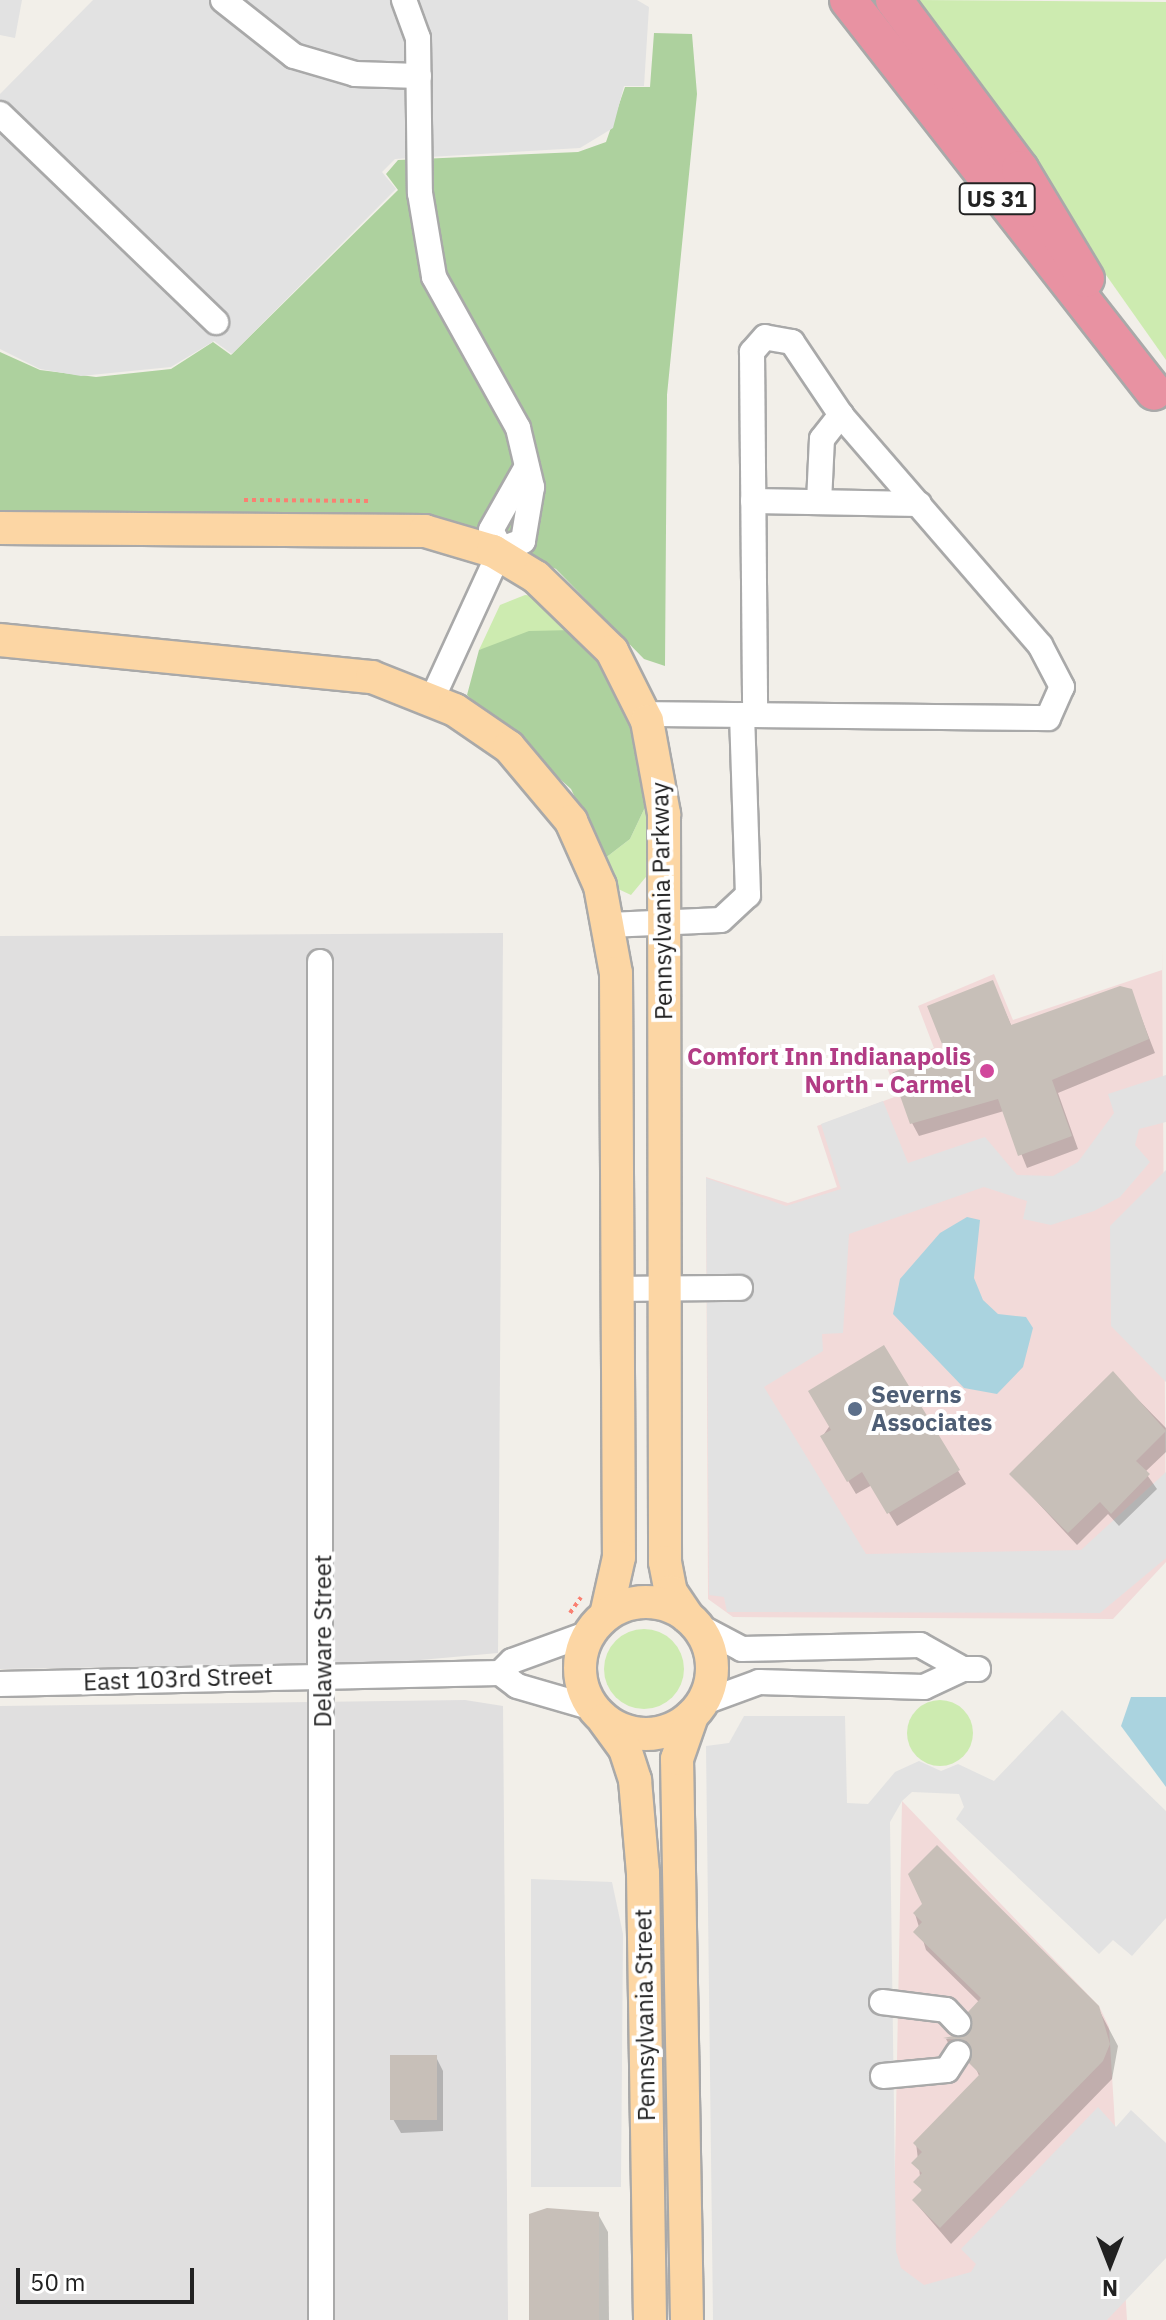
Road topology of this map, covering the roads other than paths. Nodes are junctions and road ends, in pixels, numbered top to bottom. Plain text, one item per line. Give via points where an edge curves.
1 (223, 0) edge
2 (404, 0) edge
3 (848, 0) edge
4 (894, 0) edge
5 (419, 76) junction
6 (0, 114) edge
7 (216, 322) dead end
8 (1160, 401) edge
9 (841, 415) junction
10 (753, 501) junction
11 (819, 502) junction
12 (919, 504) junction
13 (0, 528) edge
14 (500, 552) junction
15 (0, 640) edge
16 (432, 699) junction
17 (645, 714) junction
18 (749, 715) junction
19 (665, 923) junction
20 (609, 925) junction
21 (320, 962) dead end
22 (740, 1288) dead end
23 (619, 1289) junction
24 (666, 1289) junction
25 (692, 1621) junction
26 (586, 1623) junction
27 (500, 1673) junction
28 (323, 1675) junction
29 (0, 1684) edge
30 (697, 1710) junction
31 (598, 1714) junction
32 (882, 2002) dead end
33 (958, 2023) dead end
34 (958, 2053) dead end
35 (883, 2076) dead end
36 (321, 2320) edge
37 (650, 2320) edge
38 (687, 2320) edge

1 - 5 street via 273,44 310,62 355,74
2 - 5 street via 418,38
3 - 8 highway, US 31
4 - 8 highway via 1020,169
5 - 14 street via 422,218 434,277 518,428 532,487 523,541
6 - 7 street
9 - 10 street via 792,342 765,337 752,352
9 - 11 street via 822,439
9 - 12 street
10 - 11 street
10 - 18 street
11 - 12 street
12 - 18 street via 1040,645 1062,687 1048,718
13 - 14 main road, Pennsylvania Parkway via 380,525 449,536
14 - 16 street
14 - 17 main road, Pennsylvania Parkway via 558,593 597,631
15 - 16 main road, Pennsylvania Parkway via 326,669
16 - 20 main road, Pennsylvania Parkway via 509,747 550,790 587,854
17 - 18 street
17 - 19 main road, Pennsylvania Parkway via 662,787
18 - 19 street via 748,895 721,920
19 - 20 street
19 - 24 main road, Pennsylvania Parkway
20 - 23 main road, Pennsylvania Parkway via 616,973
21 - 28 street, Delaware Street
22 - 24 street
23 - 24 street
23 - 26 main road, Pennsylvania Parkway via 619,1581
24 - 25 main road, Pennsylvania Parkway via 665,1562 671,1592
25 - 26 main road via 641,1602
25 - 30 main road via 712,1662
25 - 30 street via 754,1651 931,1646 970,1669 924,1687 759,1682
26 - 27 street, East 103rd Street via 512,1661
26 - 31 main road via 579,1664
27 - 28 street, East 103rd Street
27 - 31 street, East 103rd Street via 517,1686
28 - 29 street, East 103rd Street
28 - 36 street, Delaware Street
30 - 31 main road via 642,1734
30 - 38 main road, Pennsylvania Street via 677,1759
31 - 37 main road, Pennsylvania Street via 625,1749 635,1780 643,1873
32 - 33 street via 946,2010
34 - 35 street via 947,2070

